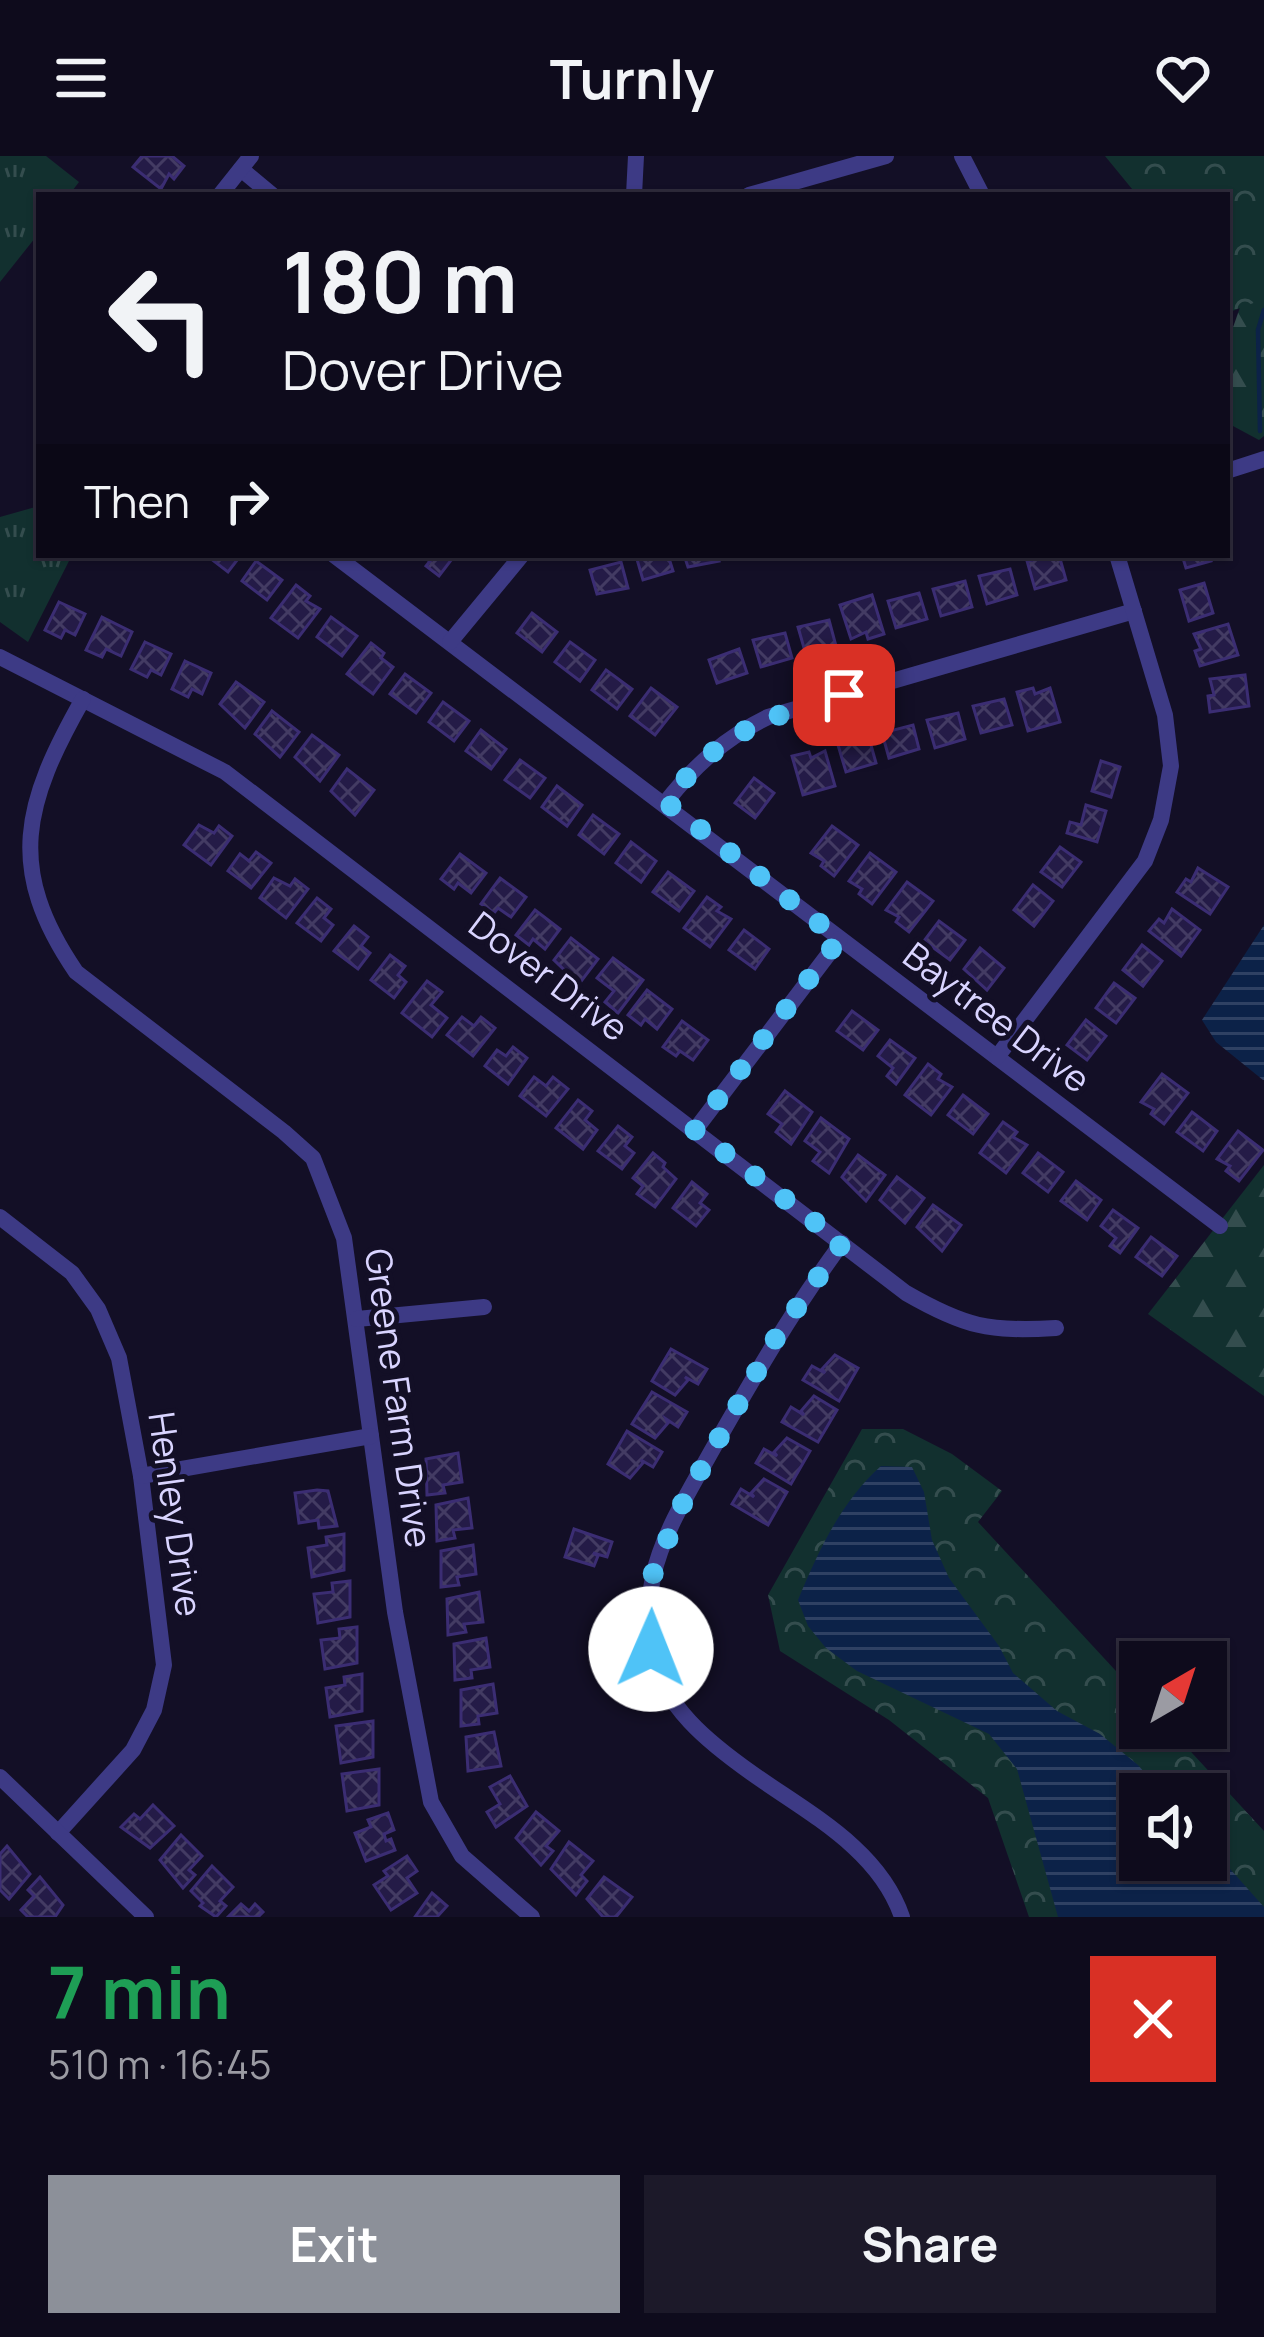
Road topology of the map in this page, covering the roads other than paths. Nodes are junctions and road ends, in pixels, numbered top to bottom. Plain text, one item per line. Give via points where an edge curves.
1 (636, 156) edge
2 (886, 156) edge
3 (962, 156) edge
4 (246, 163) edge
5 (222, 192) edge
6 (270, 192) edge
7 (634, 192) edge
8 (759, 192) edge
9 (980, 192) edge
10 (1264, 459) edge
11 (1230, 470) edge
12 (338, 558) edge
13 (520, 558) edge
14 (1119, 558) edge
15 (1134, 611) junction
16 (450, 642) junction
17 (0, 656) edge
18 (83, 699) junction
19 (666, 802) junction
20 (839, 939) junction
21 (997, 1057) junction
22 (695, 1130) junction
23 (0, 1217) edge
24 (1220, 1226) dead end
25 (842, 1243) junction
26 (484, 1307) dead end
27 (357, 1319) junction
28 (1056, 1328) dead end
29 (371, 1436) junction
30 (141, 1476) junction
31 (0, 1778) edge
32 (58, 1832) junction
33 (146, 1917) edge
34 (532, 1917) edge
35 (902, 1917) edge

1 - 7 street
2 - 8 street
3 - 9 street
4 - 5 street
4 - 6 street
10 - 11 street
12 - 16 street, Baytree Drive
13 - 16 street
14 - 15 street
15 - 19 street via 768,717 709,753
15 - 21 street via 1166,715 1171,766 1161,820 1144,861
16 - 19 street, Baytree Drive
17 - 18 street, Dover Drive
18 - 22 street, Dover Drive via 225,772
18 - 27 street, Greene Farm Drive via 32,812 35,899 76,972 313,1159 344,1238
19 - 20 street, Baytree Drive
20 - 21 street, Baytree Drive
20 - 22 street
21 - 24 street, Baytree Drive
22 - 25 street, Dover Drive
23 - 30 street, Henley Drive via 72,1273 98,1309 119,1358
25 - 28 street, Dover Drive via 945,1316 1009,1332
25 - 35 street via 777,1336 685,1498 653,1574 651,1649 685,1719 848,1842 879,1873
26 - 27 street
27 - 29 street, Greene Farm Drive
29 - 30 street
29 - 34 street, Greene Farm Drive via 431,1802 462,1856
30 - 32 street, Henley Drive via 164,1665 154,1710 134,1750
31 - 32 street
32 - 33 street

